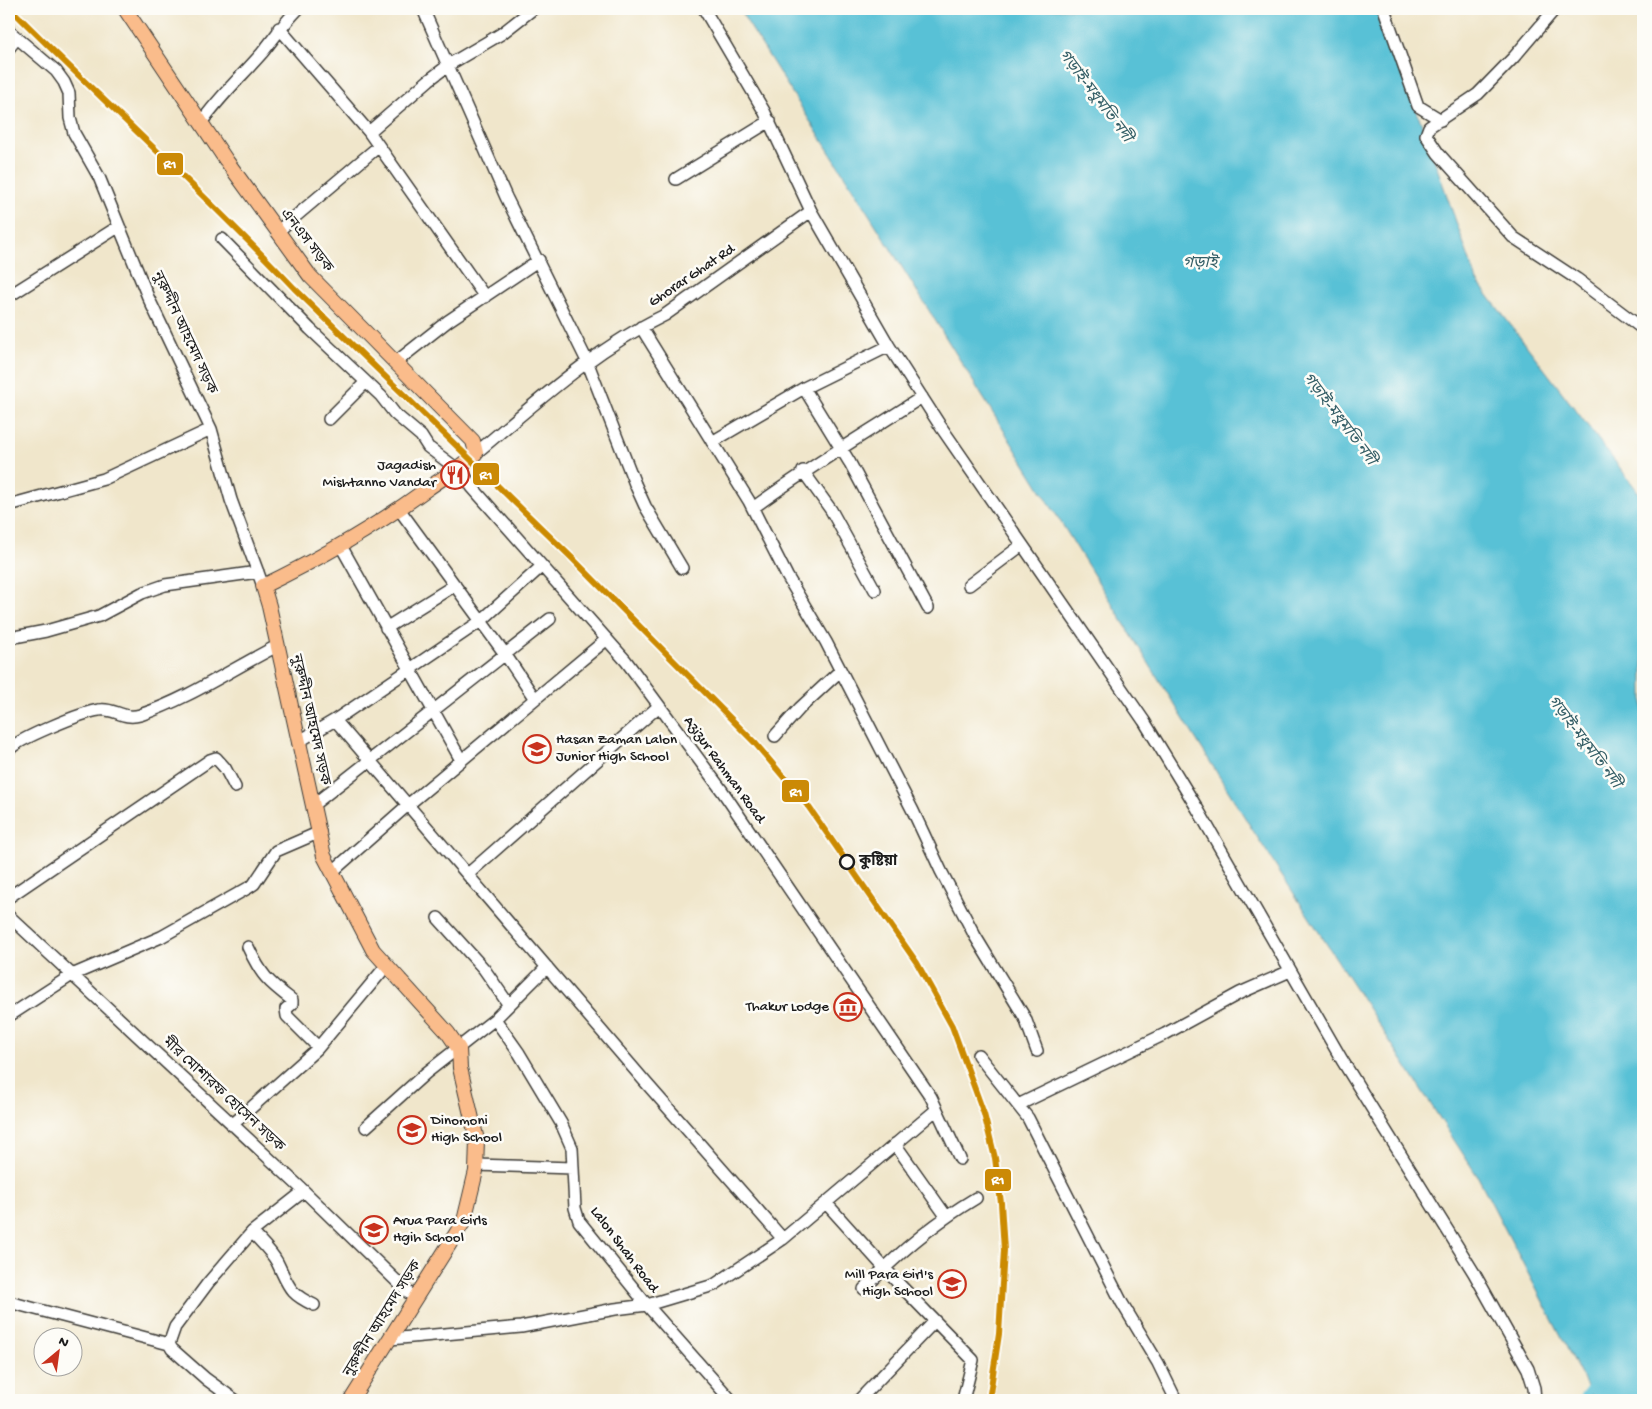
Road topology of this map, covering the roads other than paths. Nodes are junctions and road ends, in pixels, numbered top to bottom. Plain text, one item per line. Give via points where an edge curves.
1 (125, 9) edge
2 (298, 9) edge
3 (423, 9) edge
4 (532, 9) edge
5 (704, 9) edge
6 (1384, 9) edge
7 (1555, 9) edge
8 (279, 28) junction
9 (13, 35) edge
10 (9, 48) edge
11 (450, 64) junction
12 (770, 120) junction
13 (1441, 120) junction
14 (201, 123) junction
15 (369, 132) junction
16 (379, 146) junction
17 (676, 178) dead end
18 (811, 210) junction
19 (118, 227) junction
20 (277, 232) junction
21 (222, 238) dead end
22 (539, 260) junction
23 (9, 296) edge
24 (485, 297) junction
25 (641, 327) junction
26 (1643, 329) edge
27 (889, 346) junction
28 (396, 362) junction
29 (587, 362) junction
30 (365, 383) junction
31 (804, 388) junction
32 (922, 397) junction
33 (329, 419) dead end
34 (211, 429) junction
35 (712, 442) junction
36 (842, 450) junction
37 (476, 453) junction
38 (458, 469) junction
39 (803, 471) junction
40 (9, 505) edge
41 (753, 508) junction
42 (399, 509) junction
43 (1022, 545) junction
44 (341, 546) junction
45 (542, 566) junction
46 (682, 568) dead end
47 (258, 572) junction
48 (455, 585) junction
49 (969, 585) dead end
50 (263, 586) junction
51 (875, 590) dead end
52 (928, 608) dead end
53 (550, 619) dead end
54 (481, 621) junction
55 (386, 628) junction
56 (9, 638) edge
57 (607, 639) junction
58 (277, 646) junction
59 (505, 654) junction
60 (409, 669) junction
61 (840, 671) junction
62 (535, 699) junction
63 (659, 706) junction
64 (433, 711) junction
65 (335, 720) junction
66 (775, 736) dead end
67 (298, 742) junction
68 (9, 750) edge
69 (370, 760) junction
70 (461, 760) junction
71 (235, 787) dead end
72 (409, 804) junction
73 (313, 805) junction
74 (320, 832) junction
75 (332, 872) junction
76 (468, 874) junction
77 (9, 897) edge
78 (9, 916) edge
79 (438, 918) dead end
80 (248, 947) dead end
81 (387, 965) junction
82 (547, 967) junction
83 (1290, 971) junction
84 (72, 975) junction
85 (509, 1005) junction
86 (9, 1016) edge
87 (495, 1019) junction
88 (317, 1046) junction
89 (459, 1049) junction
90 (1037, 1051) dead end
91 (978, 1055) dead end
92 (1018, 1104) junction
93 (936, 1110) junction
94 (232, 1125) junction
95 (366, 1128) dead end
96 (895, 1144) junction
97 (960, 1159) dead end
98 (476, 1165) junction
99 (573, 1168) junction
100 (304, 1191) junction
101 (976, 1198) dead end
102 (826, 1203) junction
103 (946, 1216) junction
104 (252, 1232) junction
105 (783, 1239) junction
106 (884, 1267) junction
107 (864, 1289) dead end
108 (415, 1299) junction
109 (9, 1302) edge
110 (314, 1305) dead end
111 (647, 1305) junction
112 (935, 1322) junction
113 (390, 1339) junction
114 (169, 1344) junction
115 (235, 1400) edge
116 (351, 1400) edge
117 (731, 1400) edge
118 (859, 1400) edge
119 (963, 1400) edge
120 (1176, 1400) edge
121 (1535, 1400) edge

1 - 14 main road, এনএস সড়ক
2 - 8 street
3 - 11 street
4 - 11 street via 501,34
5 - 12 street
6 - 13 street via 1418,106
7 - 13 street via 1514,58 1478,94
8 - 14 street via 262,53 219,97
8 - 15 street
9 - 10 street
9 - 19 street, নুরুদ্দীন আহমেদ সড়ক via 56,71 64,82 69,93 74,133 99,177
11 - 15 street
11 - 22 street via 506,197
12 - 17 street
12 - 18 street
13 - 26 street via 1428,129 1428,140 1513,237
14 - 20 main road, এনএস সড়ক
15 - 16 street
16 - 20 street
16 - 24 street
18 - 25 street, Ghorar Ghat Rd via 665,315
18 - 27 street
19 - 23 street
19 - 34 street, নুরুদ্দীন আহমেদ সড়ক
20 - 28 main road, এনএস সড়ক via 310,276
21 - 30 street
22 - 24 street
22 - 29 street
24 - 28 street
25 - 29 street, Ghorar Ghat Rd
25 - 35 street
27 - 31 street
27 - 32 street
28 - 37 main road, এনএস সড়ক via 473,441
29 - 37 street, Ghorar Ghat Rd
29 - 46 street via 645,506
30 - 33 street
30 - 38 street via 421,436 428,447
31 - 35 street
31 - 36 street
32 - 36 street
32 - 43 street
34 - 40 street via 104,479
34 - 47 street, নুরুদ্দীন আহমেদ সড়ক via 231,500
35 - 41 street
36 - 39 street
36 - 52 street
37 - 38 main road
38 - 42 main road
38 - 45 street, Azizur Rahman Road
39 - 41 street
39 - 51 street via 832,510
41 - 61 street
42 - 44 main road
42 - 48 street
43 - 49 street
43 - 83 street via 1144,721
44 - 50 main road
44 - 55 street
45 - 54 street
45 - 57 street, Azizur Rahman Road
47 - 50 street, নুরুদ্দীন আহমেদ সড়ক
47 - 56 street via 165,586 142,593 99,616
48 - 54 street
48 - 55 street
50 - 58 main road, নুরুদ্দীন আহমেদ সড়ক
53 - 59 street
54 - 59 street
54 - 60 street
55 - 60 street
57 - 62 street
57 - 63 street, Azizur Rahman Road
58 - 67 main road, নুরুদ্দীন আহমেদ সড়ক
58 - 68 street via 184,696 138,715 127,717 100,709 32,735 13,744
59 - 62 street
59 - 64 street
60 - 64 street
60 - 65 street
61 - 66 street
61 - 90 street via 941,871 1025,1018
62 - 70 street
63 - 76 street
63 - 93 street, Azizur Rahman Road via 723,792 841,963 931,1096
64 - 69 street
64 - 70 street
65 - 67 street
65 - 69 street
67 - 73 main road, নুরুদ্দীন আহমেদ সড়ক
69 - 72 street
69 - 73 street
70 - 72 street
71 - 77 street via 220,761 216,758 210,760
72 - 75 street
72 - 76 street
73 - 74 main road, নুরুদ্দীন আহমেদ সড়ক
74 - 75 main road, নুরুদ্দীন আহমেদ সড়ক via 324,856
74 - 84 street via 276,851 254,884 162,937
75 - 81 main road, নুরুদ্দীন আহমেদ সড়ক via 373,950
76 - 82 street
78 - 84 street, মীর মোশারফ হোসেন সড়ক
79 - 85 street via 484,969
80 - 88 street via 259,971 292,1000 286,1009 287,1016
81 - 88 street
81 - 89 main road, নুরুদ্দীন আহমেদ সড়ক
82 - 85 street
82 - 105 street
83 - 92 street
83 - 121 street via 1474,1273 1528,1369
84 - 86 street
84 - 94 street, মীর মোশারফ হোসেন সড়ক
85 - 87 street
87 - 89 street
87 - 99 street, Lalon Shah Road via 561,1123 572,1148
88 - 94 street
89 - 95 street via 426,1073
89 - 98 main road, নুরুদ্দীন আহমেদ সড়ক via 460,1068 477,1140
91 - 92 street
92 - 120 street
93 - 96 street
93 - 97 street, Azizur Rahman Road
94 - 100 street, মীর মোশারফ হোসেন সড়ক
96 - 102 street
96 - 103 street
98 - 99 street
98 - 108 main road, নুরুদ্দীন আহমেদ সড়ক via 464,1221
99 - 111 street, Lalon Shah Road via 575,1208 579,1221
100 - 104 street
100 - 108 street, মীর মোশারফ হোসেন সড়ক
101 - 103 street
102 - 105 street
102 - 106 street
103 - 106 street
104 - 110 street via 277,1262 290,1289 300,1299
104 - 114 street via 175,1327
105 - 111 street via 714,1285
106 - 107 street
106 - 112 street
108 - 113 main road, নুরুদ্দীন আহমেদ সড়ক
109 - 114 street
111 - 113 street via 520,1327
111 - 117 street, Lalon Shah Road
112 - 118 street
112 - 119 street via 973,1360
113 - 116 main road, নুরুদ্দীন আহমেদ সড়ক
114 - 115 street via 206,1379

